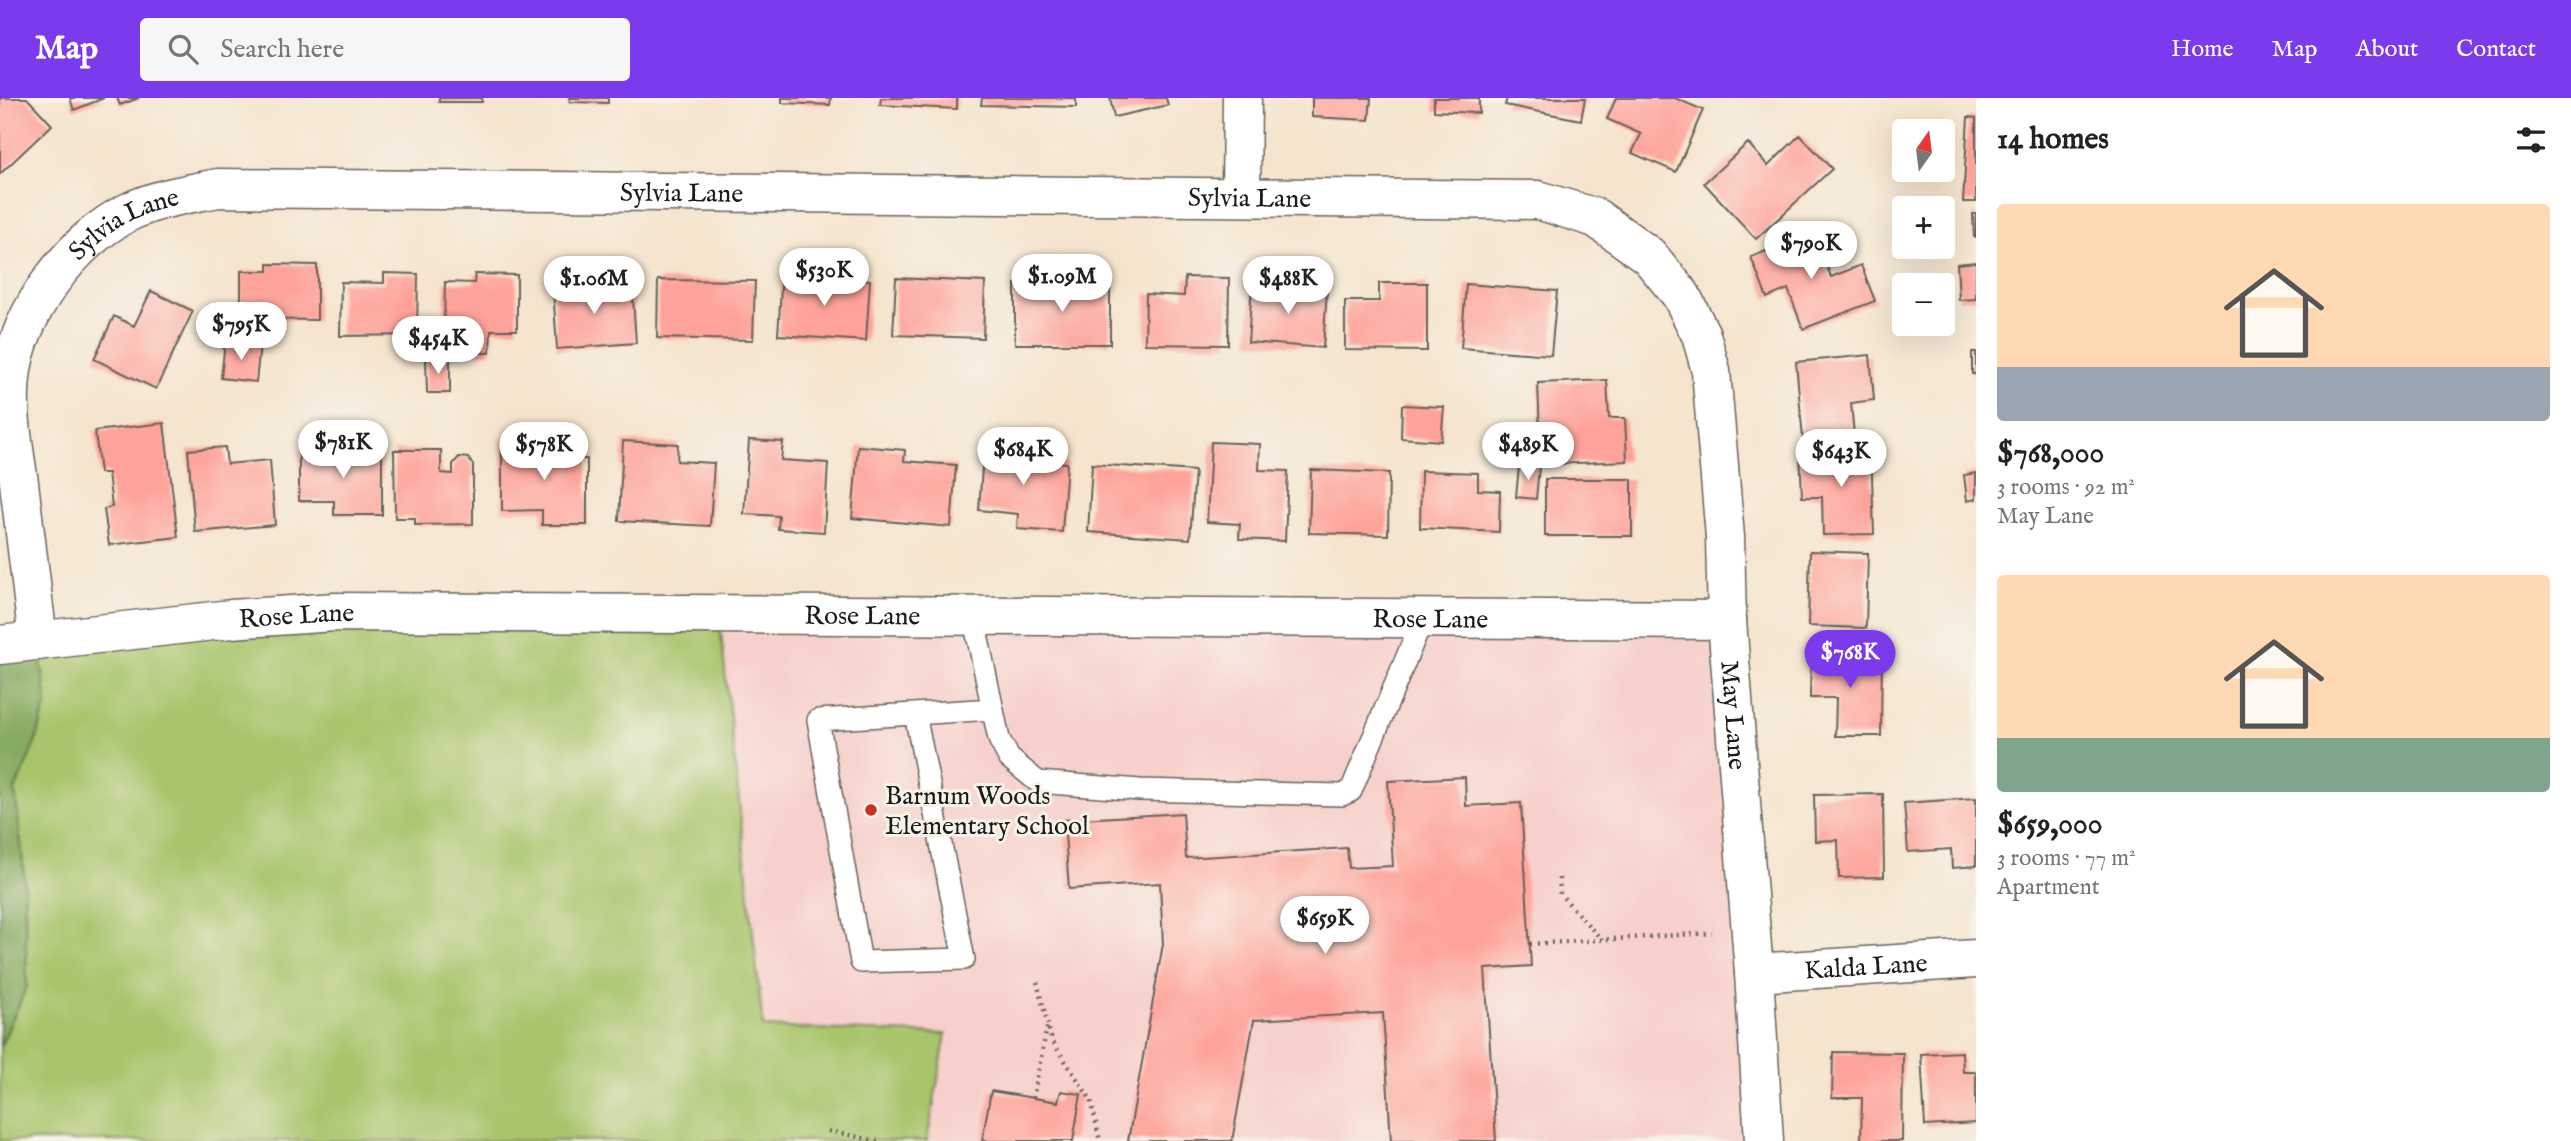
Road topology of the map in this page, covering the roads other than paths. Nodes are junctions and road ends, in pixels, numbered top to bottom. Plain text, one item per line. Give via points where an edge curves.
1 (1242, 98) edge
2 (1241, 195) junction
3 (1681, 295) joint
4 (973, 615) junction
5 (1423, 618) junction
6 (1727, 620) junction
7 (38, 641) junction
8 (0, 645) edge
9 (993, 709) junction
10 (915, 714) junction
11 (1976, 959) edge
12 (1754, 973) junction
13 (1765, 1141) edge

1 - 2 street
2 - 3 street, Sylvia Lane via 1538,200 1596,218 1649,256
2 - 7 street, Sylvia Lane via 218,188 159,200 127,213 79,247 43,290 17,343 10,377 11,419
3 - 6 street, May Lane via 1701,335 1711,371
4 - 5 street, Rose Lane
4 - 7 street, Rose Lane via 335,612
4 - 9 lane
5 - 6 street, Rose Lane
5 - 9 lane via 1351,792 1342,795 1140,790 1038,782 1009,758 999,739
6 - 12 street, May Lane
7 - 8 street, Rose Lane
9 - 10 lane
10 - 10 lane via 818,720 861,962 964,959
11 - 12 street, Kalda Lane
12 - 13 street, May Lane

